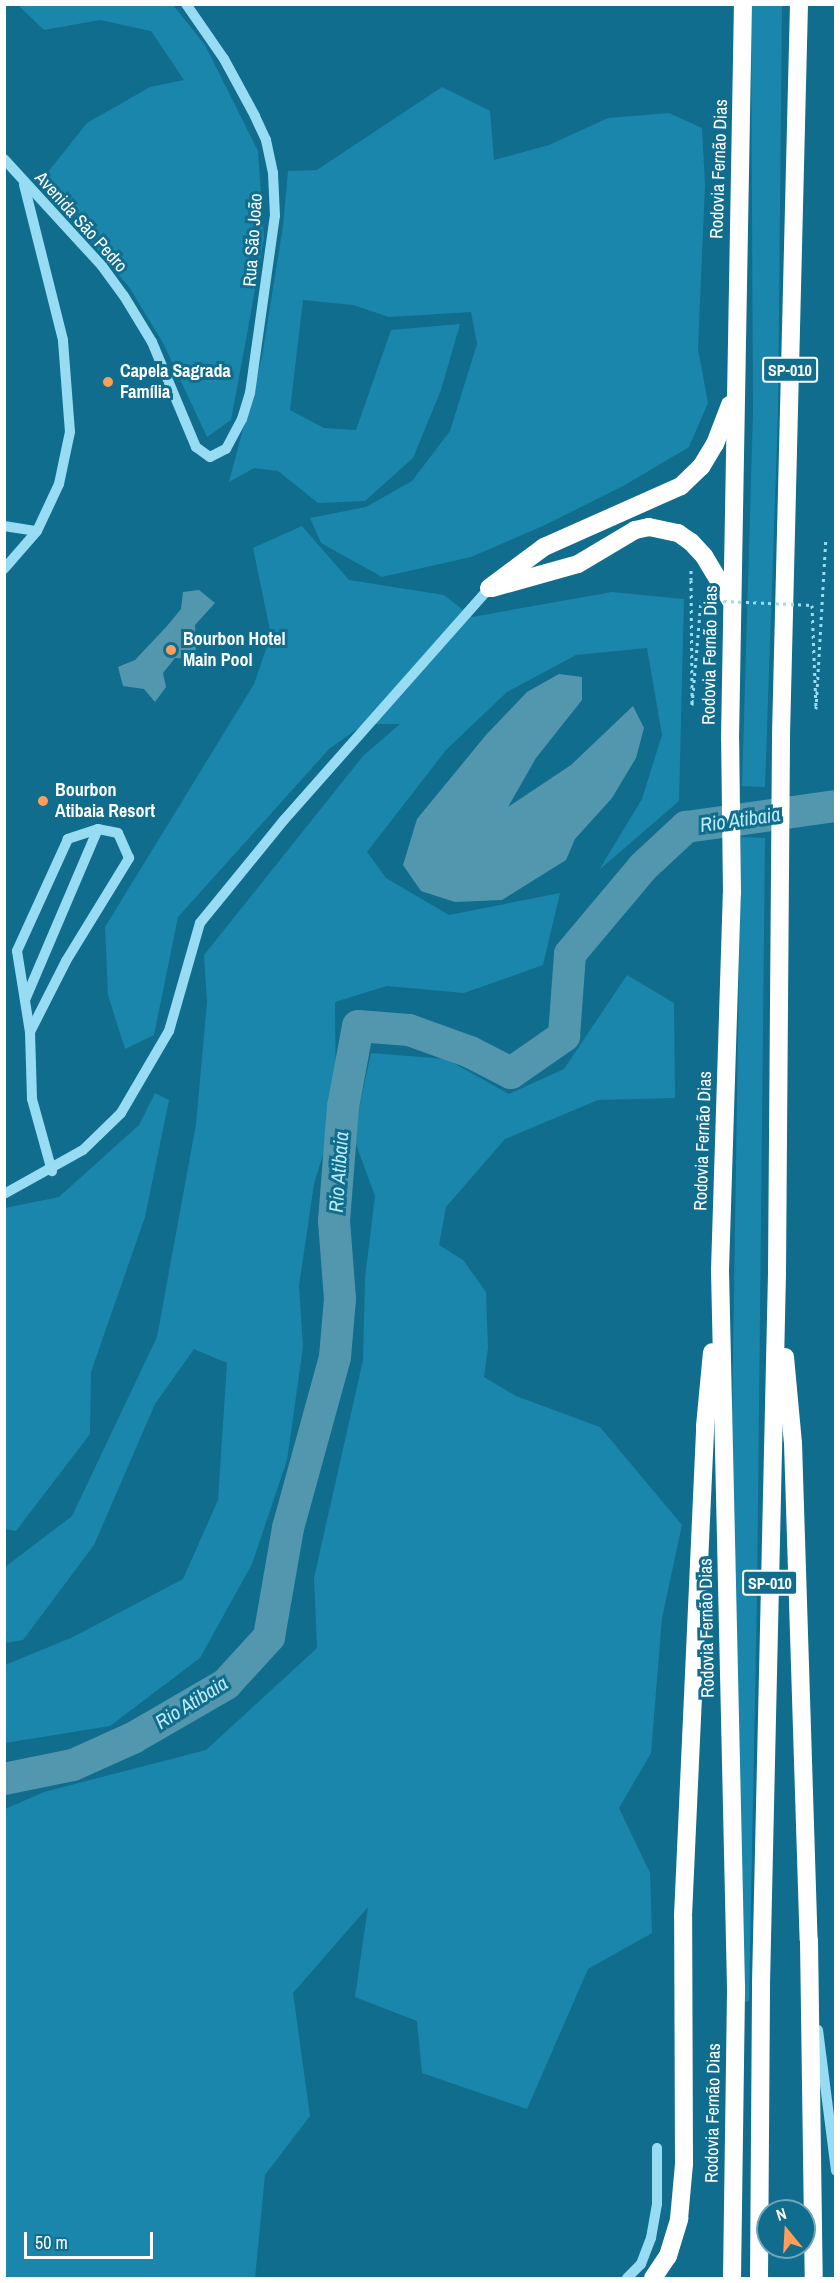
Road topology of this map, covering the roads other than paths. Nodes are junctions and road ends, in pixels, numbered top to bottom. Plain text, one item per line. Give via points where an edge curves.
1 (186, 4) edge
2 (743, 4) edge
3 (799, 4) edge
4 (4, 159) edge
5 (23, 184) junction
6 (734, 395) junction
7 (218, 455) joint
8 (4, 526) edge
9 (37, 531) junction
10 (4, 569) edge
11 (489, 588) junction
12 (731, 603) junction
13 (98, 830) junction
14 (25, 1000) junction
15 (30, 1032) junction
16 (52, 1171) junction
17 (4, 1194) edge
18 (720, 1270) junction
19 (777, 1272) junction
20 (809, 1940) junction
21 (832, 2125) edge
22 (657, 2148) dead end
23 (836, 2171) edge
24 (627, 2278) edge
25 (652, 2278) edge
26 (732, 2278) edge
27 (759, 2278) edge
28 (814, 2278) edge

1 - 7 street, Rua São João via 224,59 255,116 266,140 273,173 275,216 249,393 233,440
2 - 6 highway, Rodovia Fernão Dias / SP-010
3 - 19 highway, SP-010 via 781,735
4 - 5 street, Avenida São Pedro
5 - 7 street, Avenida São Pedro via 102,266 124,296 152,342 196,447 202,454
5 - 9 street via 63,340 70,432 59,484
6 - 11 highway via 715,444 701,467 681,486 544,547
6 - 12 highway, Rodovia Fernão Dias / SP-010
8 - 9 street
9 - 10 street
11 - 12 highway via 578,564 635,530 649,527 678,533 691,542 704,556
11 - 16 street via 284,820 200,923 170,1031 121,1113 83,1150
12 - 18 highway, Rodovia Fernão Dias / SP-010 via 732,893
13 - 14 street
13 - 14 street via 68,839 17,951
13 - 15 street via 118,832 129,858 66,961
14 - 15 street
15 - 16 street via 32,1099
16 - 17 street
18 - 25 highway via 705,1426 683,1916 684,2164 679,2219 668,2256
18 - 26 highway, Rodovia Fernão Dias / SP-010 via 736,1987
19 - 20 highway via 793,1443
19 - 27 highway, SP-010 via 761,1972
20 - 21 street
20 - 28 highway
21 - 23 street
22 - 24 street via 657,2204 651,2238 641,2264

